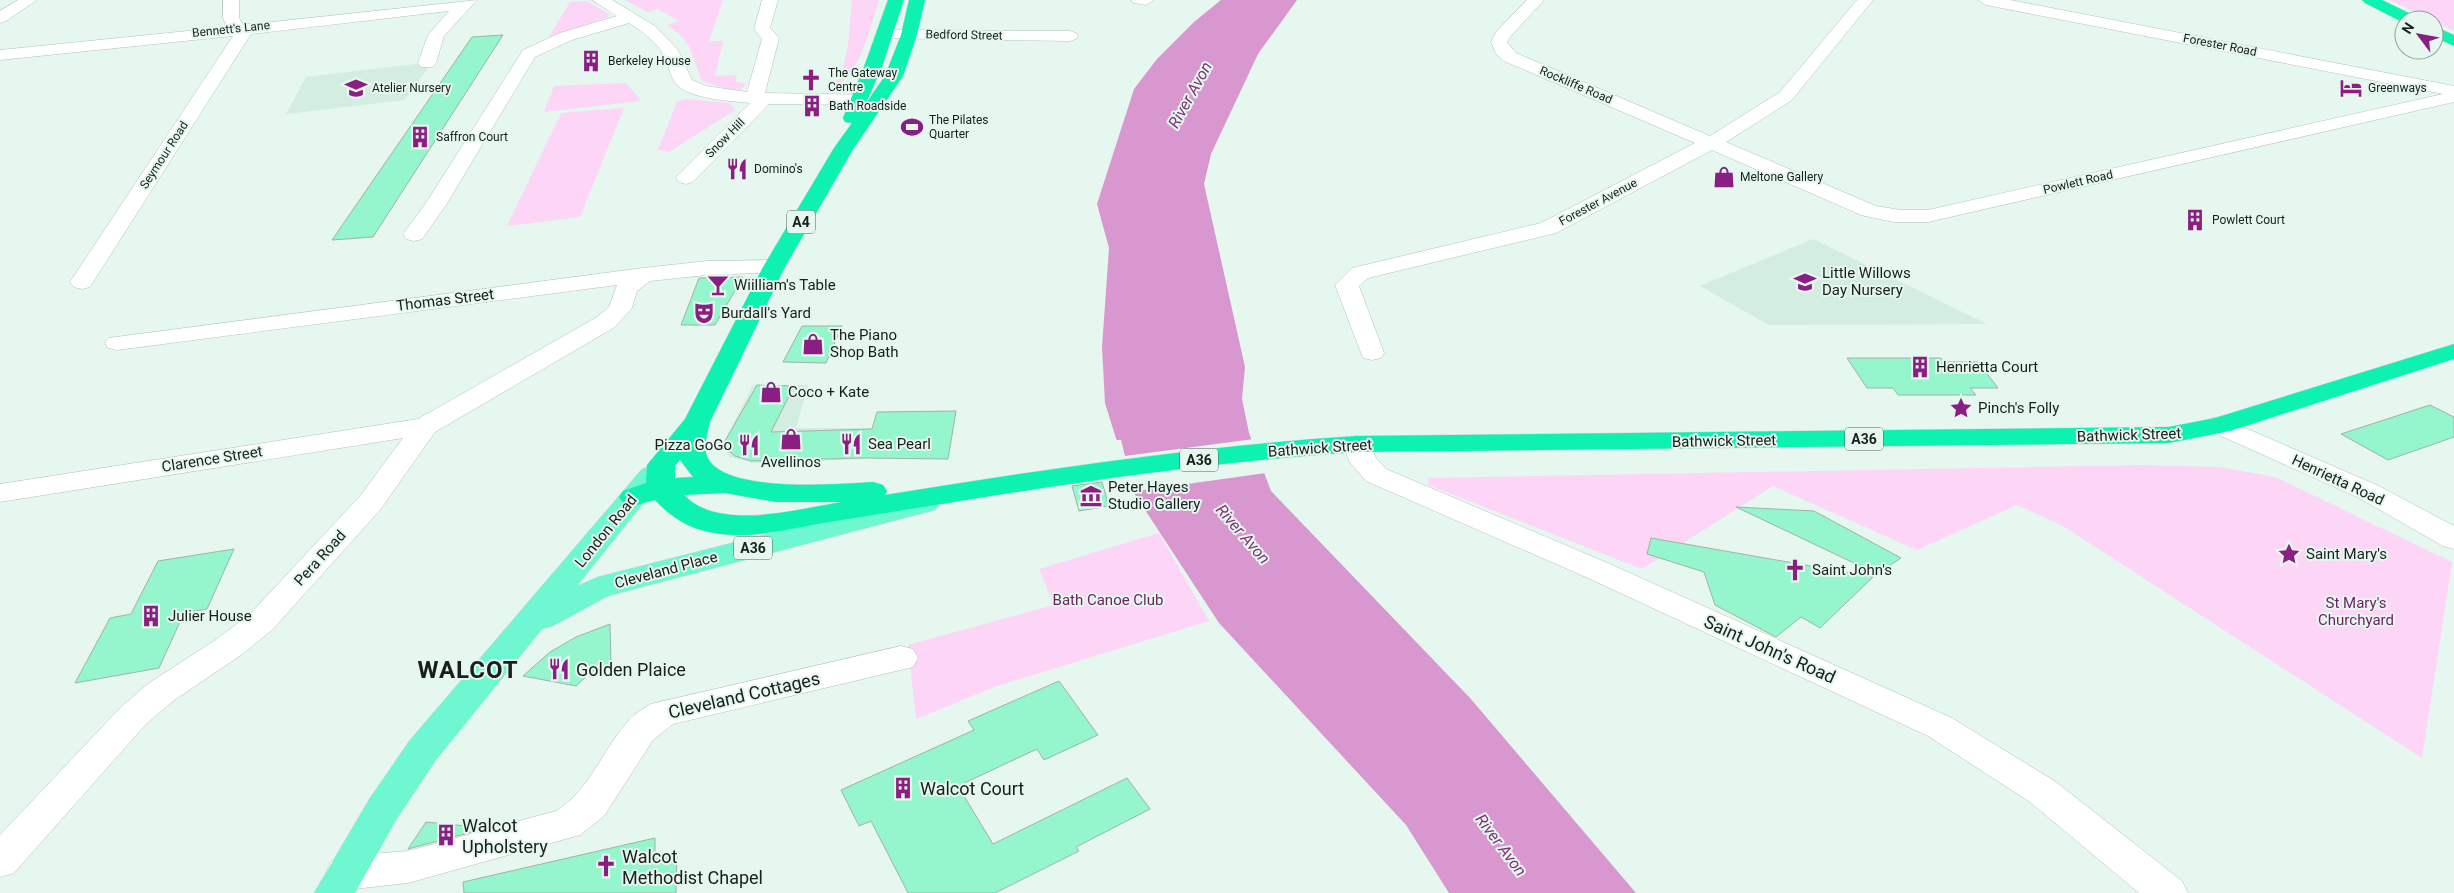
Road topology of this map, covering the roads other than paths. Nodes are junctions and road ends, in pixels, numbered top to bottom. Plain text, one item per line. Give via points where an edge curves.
1 (29, 0) edge
2 (231, 0) edge
3 (600, 0) edge
4 (770, 0) edge
5 (896, 0) edge
6 (917, 0) edge
7 (1139, 0) edge
8 (1146, 0) edge
9 (1536, 0) edge
10 (1865, 0) edge
11 (1986, 0) edge
12 (2370, 0) edge
13 (466, 2) edge
14 (2009, 2) edge
15 (401, 6) edge
16 (2394, 12) edge
17 (631, 17) junction
18 (0, 18) edge
19 (242, 28) junction
20 (884, 35) junction
21 (909, 35) junction
22 (1070, 36) dead end
23 (0, 55) edge
24 (427, 63) dead end
25 (2454, 91) edge
26 (2454, 97) edge
27 (760, 98) junction
28 (858, 99) junction
29 (878, 100) junction
30 (1711, 143) junction
31 (844, 148) junction
32 (686, 178) dead end
33 (414, 234) dead end
34 (774, 267) junction
35 (643, 275) junction
36 (82, 282) dead end
37 (117, 343) dead end
38 (2454, 351) edge
39 (1372, 353) dead end
40 (697, 422) junction
41 (2220, 425) junction
42 (425, 426) junction
43 (1357, 444) junction
44 (651, 484) junction
45 (723, 484) junction
46 (985, 488) junction
47 (0, 493) edge
48 (2454, 539) edge
49 (528, 626) junction
50 (901, 658) dead end
51 (0, 860) edge
52 (340, 883) edge
53 (2168, 893) edge

1 - 18 street
2 - 19 street via 231,18
3 - 17 street, Snow Hill
4 - 27 street via 762,29 771,38
5 - 20 highway, London Road / A4
6 - 21 highway, London Road / A4
7 - 8 street
9 - 30 street, Rockliffe Road via 1502,35 1499,42 1510,57
10 - 30 street, Forester Avenue via 1786,96
11 - 14 street, Forester Road
12 - 16 highway
13 - 15 street, Bennett's Lane
13 - 24 street via 436,35
14 - 25 street, Forester Road
15 - 19 street, Bennett's Lane
17 - 27 street, Snow Hill via 656,35 671,54 684,83 712,94
17 - 33 street via 568,35 529,54
19 - 23 street, Bennett's Lane
19 - 36 street, Seymour Road
20 - 21 street, Bedford Street
20 - 28 highway, London Road / A4 via 874,67
21 - 22 street, Bedford Street via 1043,41
21 - 29 highway, London Road / A4 via 894,76
26 - 30 street, Powlett Road via 1928,216 1904,218 1860,207
27 - 28 street, Snow Hill
27 - 32 street, Snow Hill
28 - 29 street, Snow Hill
28 - 31 highway, London Road / A4
29 - 31 highway, London Road / A4
30 - 39 street, Forester Avenue via 1548,228 1360,273 1347,285
31 - 34 highway, London Road / A4
34 - 35 street, Thomas Street via 707,268
34 - 40 highway, London Road / A4
35 - 37 street, Thomas Street
35 - 42 street, Pera Road via 626,290 619,313
38 - 41 highway, Bathwick Street / A36
40 - 44 highway, London Road / A4
40 - 45 highway, A36 via 692,444 694,459 704,473
41 - 43 highway, Bathwick Street / A36 via 2169,435 2133,436
41 - 48 street, Henrietta Road via 2369,492
42 - 47 street, Clarence Street
42 - 51 street, Pera Road via 370,502 261,622 161,692 134,715
43 - 46 highway, Bathwick Street / A36 via 1281,449
43 - 53 street, Saint John's Road via 1363,461 1376,475 1599,571 1940,727 2042,792
44 - 45 highway, A36
44 - 46 highway, A36 via 682,511 720,524 762,524
44 - 49 main road, London Road / A4
45 - 46 highway, A36 via 759,492 805,494
46 - 49 main road, Cleveland Place / A36 via 598,588
49 - 52 main road, London Road / A4 via 423,750 383,809
50 - 52 street, Cleveland Cottages via 662,713 642,729 594,801 581,816 567,824

